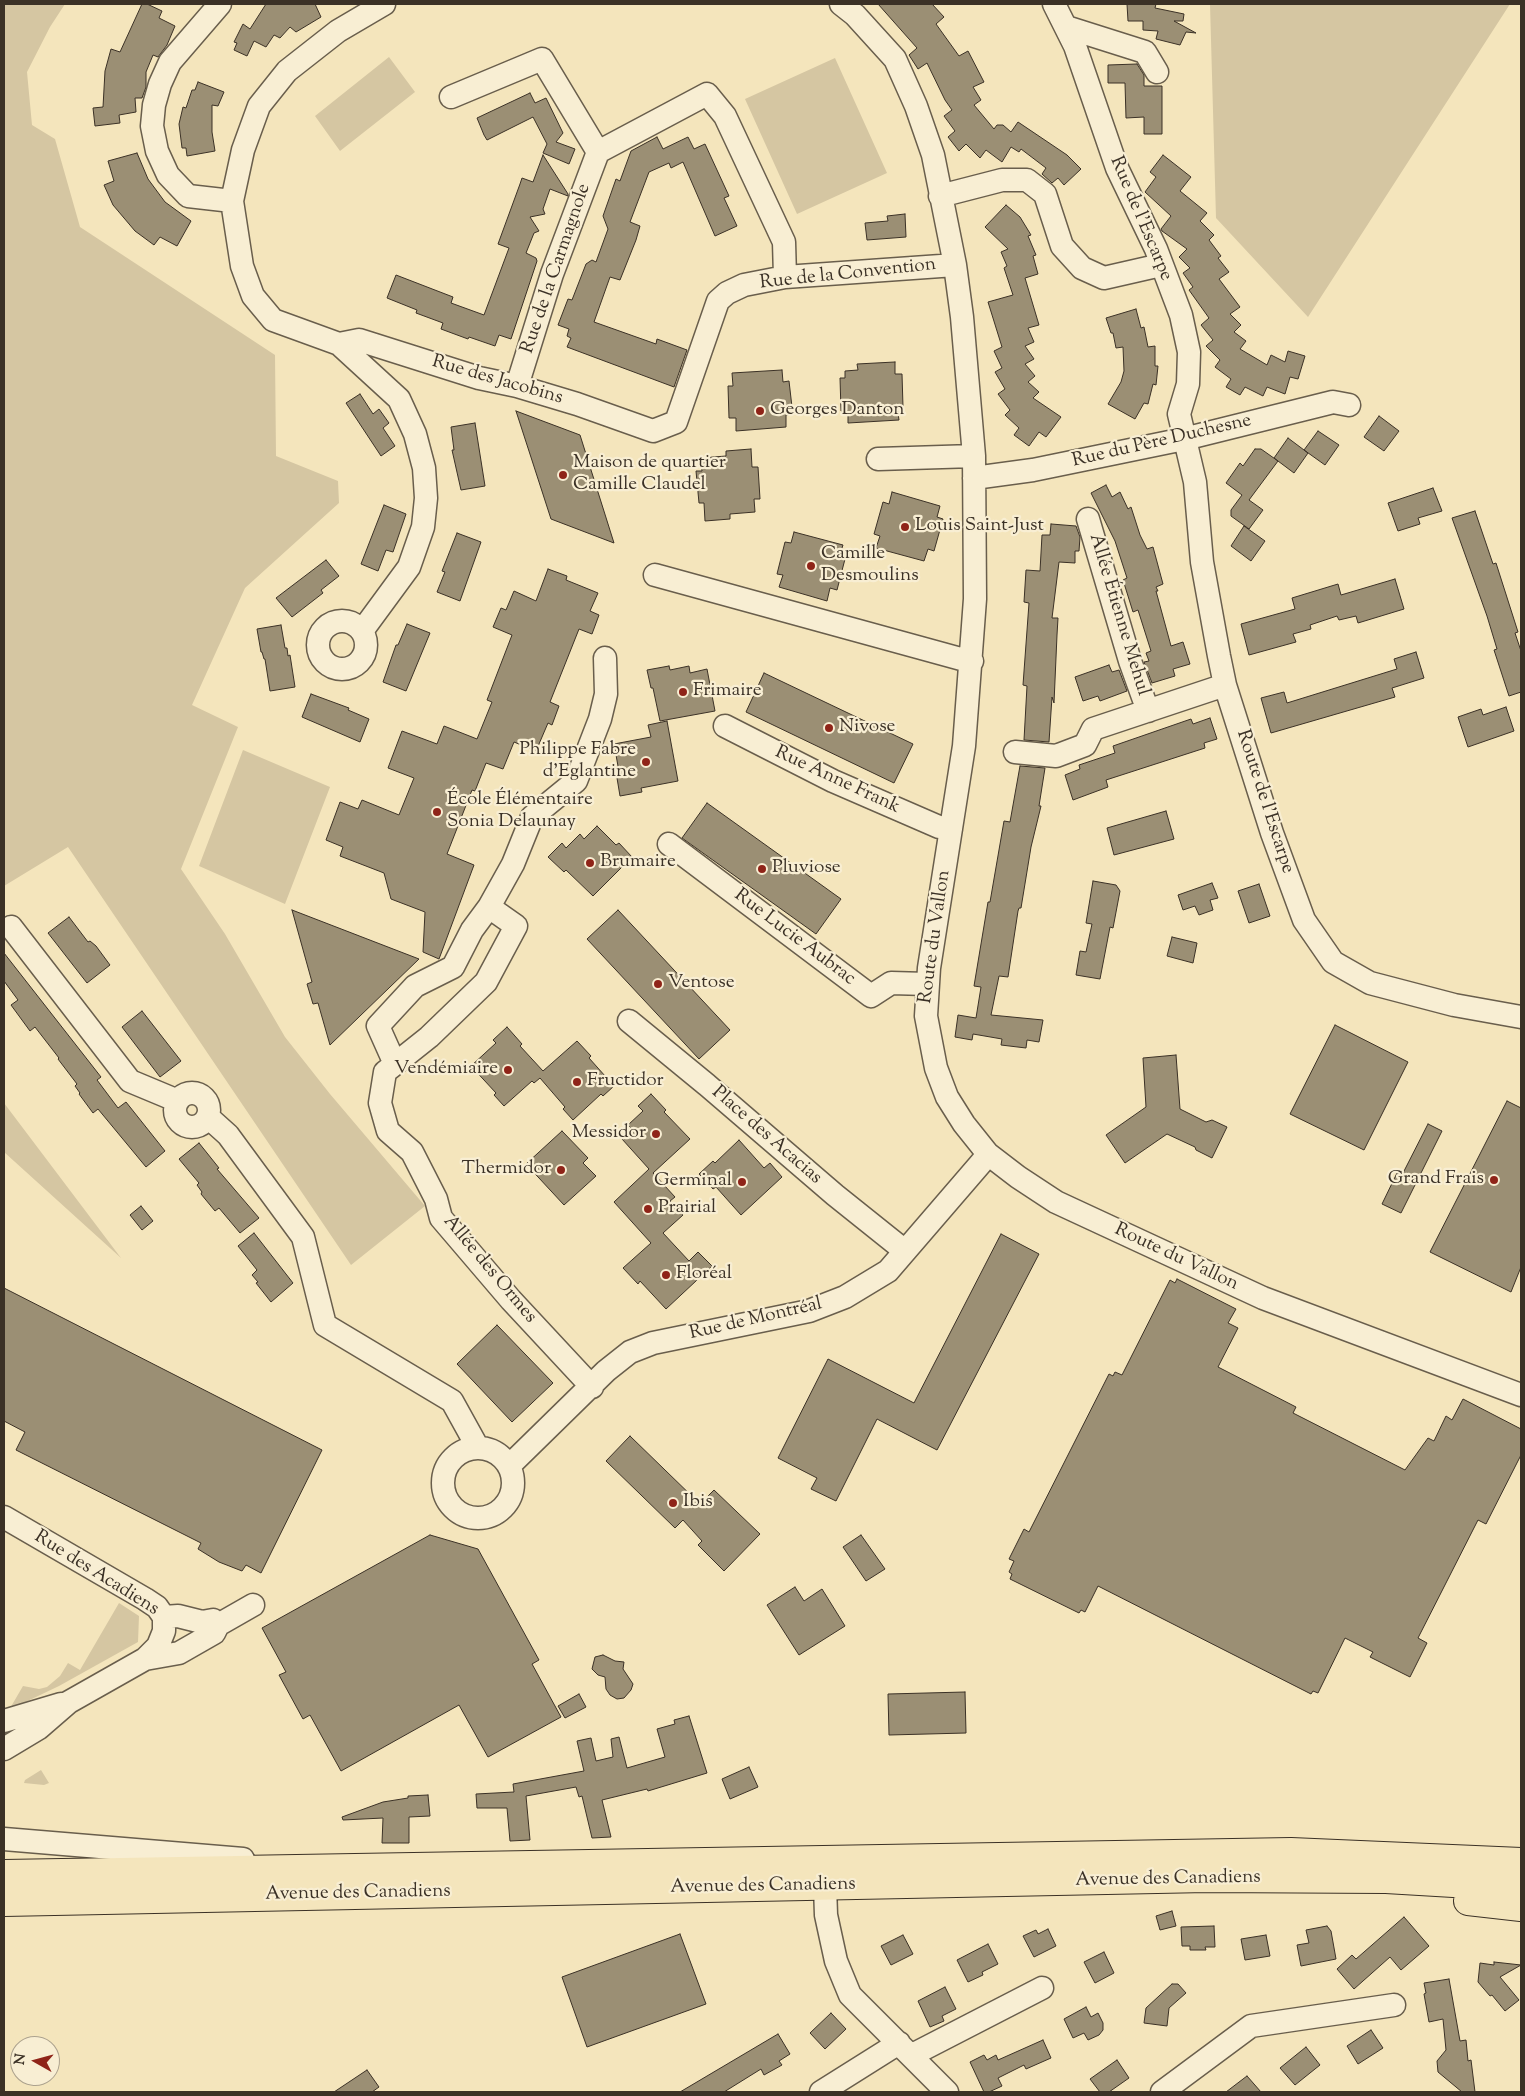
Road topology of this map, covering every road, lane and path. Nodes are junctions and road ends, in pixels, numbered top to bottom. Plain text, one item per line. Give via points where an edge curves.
1 (220, 4) edge
2 (384, 4) edge
3 (841, 4) edge
4 (1054, 4) edge
5 (1066, 27) junction
6 (1157, 72) dead end
7 (451, 98) dead end
8 (598, 152) junction
9 (940, 196) junction
10 (232, 201) junction
11 (955, 264) junction
12 (1161, 265) junction
13 (785, 277) junction
14 (339, 344) junction
15 (517, 386) junction
16 (1348, 405) dead end
17 (653, 431) joint
18 (1184, 439) junction
19 (878, 459) dead end
20 (974, 467) junction
21 (1088, 520) dead end
22 (655, 575) dead end
23 (362, 631) dead end
24 (605, 658) dead end
25 (972, 661) junction
26 (1226, 685) junction
27 (1148, 710) junction
28 (725, 726) dead end
29 (1014, 752) dead end
30 (951, 829) junction
31 (669, 844) dead end
32 (489, 907) junction
33 (11, 927) dead end
34 (927, 984) junction
35 (1521, 1017) edge
36 (629, 1021) dead end
37 (394, 1064) junction
38 (988, 1154) junction
39 (905, 1250) junction
40 (592, 1387) junction
41 (1521, 1395) edge
42 (478, 1448) junction
43 (509, 1466) junction
44 (4, 1517) edge
45 (253, 1605) dead end
46 (164, 1616) junction
47 (218, 1625) junction
48 (145, 1659) junction
49 (69, 1702) junction
50 (4, 1721) edge
51 (4, 1750) edge
52 (4, 1839) edge
53 (1521, 1862) edge
54 (346, 1868) junction
55 (4, 1874) edge
56 (1386, 1879) junction
57 (825, 1886) junction
58 (1521, 1887) edge
59 (4, 1902) edge
60 (1521, 1907) edge
61 (1042, 1988) dead end
62 (1394, 2005) dead end
63 (905, 2049) junction
64 (821, 2092) edge
65 (947, 2092) edge
66 (1162, 2092) edge

1 - 10 street via 170,62 154,105 152,126 157,151 168,175 188,196
2 - 10 street via 338,31 287,71 259,106 243,150
3 - 9 street, Route du Vallon via 895,59 933,155
4 - 5 street, Rue de l'Escarpe
5 - 6 street via 1145,52
5 - 12 street, Rue de l'Escarpe via 1076,46 1117,168
7 - 8 street via 542,59
8 - 13 street via 706,94 725,116 784,242
8 - 15 street, Rue de la Carmagnole via 552,274
9 - 11 street, Route du Vallon
9 - 12 street via 1002,180 1027,180 1044,194 1062,246 1082,268 1104,278
10 - 14 street via 242,266 253,296 273,320
11 - 13 street, Rue de la Convention
11 - 20 street, Route du Vallon
12 - 18 street, Rue de l'Escarpe via 1190,352 1188,384 1179,414
13 - 17 street, Rue de la Convention via 744,286 728,292 718,301 676,422
14 - 15 street, Rue des Jacobins via 359,340 480,378
14 - 23 street via 399,399 415,434 424,468 424,527 409,567
15 - 17 street, Rue des Jacobins
16 - 18 street, Rue du Père Duchesne via 1333,402
18 - 20 street, Rue du Père Duchesne via 1033,470
18 - 26 street, Route de l'Escarpe via 1195,482 1202,562
19 - 20 street, Rue du Père Duchesne
20 - 25 street, Route du Vallon via 976,599
21 - 27 street, Allée Étienne Mehul
22 - 25 street
24 - 32 street via 606,694 600,719 576,780 532,817 513,864
25 - 30 street, Route du Vallon via 964,746
26 - 27 street
26 - 35 street, Route de l'Escarpe via 1272,833 1304,920 1334,962 1370,983 1454,1005
27 - 29 street via 1093,729 1085,745 1056,756
28 - 30 street, Rue Anne Frank via 833,781 932,824
30 - 34 street, Route du Vallon
31 - 34 street, Rue Lucie Aubrac via 871,996 891,983
32 - 37 street via 472,930 453,967 415,986 378,1026
32 - 37 street, Allée des Ormes via 516,926 486,982
33 - 42 street via 130,1081 178,1101 188,1094 200,1095 208,1105 208,1118 228,1135 303,1237 325,1325 452,1401
34 - 38 street, Route du Vallon via 926,1016 936,1068 947,1097
36 - 39 street, Place des Acacias
37 - 40 street, Allée des Ormes via 385,1072 380,1103 388,1131 412,1152 436,1199 441,1218
38 - 39 street, Rue de Montréal
38 - 41 street, Route du Vallon via 1056,1202 1263,1298
39 - 40 street, Rue de Montréal via 888,1271 845,1298 809,1311 653,1343 630,1352
40 - 43 street, Rue de Montréal
42 - 43 street via 496,1453
42 - 43 street via 459,1453 443,1478 447,1499 460,1514 480,1519 499,1512 512,1496 514,1486
44 - 46 street, Rue des Acadiens via 145,1599
45 - 47 street
46 - 47 street, Rue des Acadiens via 202,1622 213,1620
46 - 48 street via 164,1632 158,1646
47 - 48 street via 214,1633 179,1653
48 - 49 street
49 - 50 street
49 - 51 street via 39,1728
52 - 54 street
53 - 54 main road, Avenue des Canadiens via 1290,1852
54 - 55 main road, Avenue des Canadiens
56 - 57 main road, Avenue des Canadiens via 1207,1878
56 - 58 main road, Avenue des Canadiens
56 - 60 main road via 1412,1895
57 - 59 main road, Avenue des Canadiens
57 - 63 street via 826,1915 836,1961 850,1995
61 - 63 street
62 - 66 street via 1251,2026
63 - 64 street
63 - 65 street

